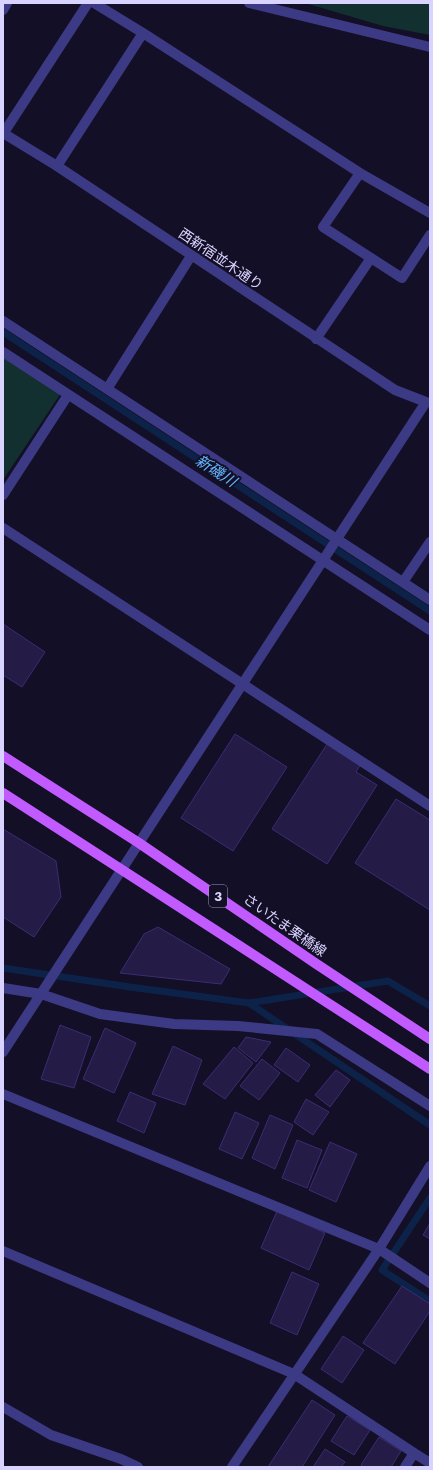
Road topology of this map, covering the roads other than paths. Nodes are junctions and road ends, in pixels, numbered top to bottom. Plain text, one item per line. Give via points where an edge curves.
1 (7, 3) edge
2 (88, 3) edge
3 (94, 3) edge
4 (249, 3) edge
5 (3, 10) edge
6 (143, 33) junction
7 (430, 47) edge
8 (3, 133) edge
9 (57, 166) junction
10 (360, 173) junction
11 (430, 213) edge
12 (430, 235) edge
13 (191, 256) junction
14 (371, 258) junction
15 (3, 321) edge
16 (316, 339) junction
17 (3, 352) edge
18 (106, 389) junction
19 (68, 395) junction
20 (428, 403) edge
21 (3, 495) edge
22 (3, 528) edge
23 (336, 538) junction
24 (430, 542) edge
25 (323, 559) junction
26 (403, 582) junction
27 (430, 600) edge
28 (430, 630) edge
29 (242, 684) junction
30 (3, 756) edge
31 (3, 793) edge
32 (430, 806) edge
33 (139, 843) junction
34 (121, 870) junction
35 (3, 988) edge
36 (41, 994) junction
37 (430, 1039) edge
38 (3, 1052) edge
39 (430, 1069) edge
40 (3, 1094) edge
41 (430, 1106) edge
42 (430, 1166) edge
43 (379, 1249) junction
44 (3, 1251) edge
45 (430, 1283) edge
46 (294, 1374) junction
47 (3, 1407) edge
48 (414, 1453) junction
49 (430, 1463) edge
50 (138, 1467) edge
51 (232, 1467) edge
52 (405, 1467) edge

1 - 5 street
2 - 8 street
3 - 6 street
4 - 7 street
6 - 9 street
6 - 10 street
8 - 9 street, 西新宿並木通り
9 - 13 street, 西新宿並木通り
10 - 11 street
10 - 14 street via 323,227
12 - 14 street via 402,278
13 - 16 street, 西新宿並木通り
13 - 18 street
14 - 16 street
15 - 18 street
16 - 20 street, 西新宿並木通り via 395,390
17 - 19 street
18 - 23 street
19 - 21 street
19 - 25 street
20 - 23 street
22 - 29 street
23 - 25 street
23 - 26 street
24 - 26 street
25 - 28 street
25 - 29 street
26 - 27 street
29 - 32 street
29 - 33 street
30 - 33 main road, さいたま栗橋線 / 3
31 - 34 main road, 3
33 - 34 street
33 - 37 main road, さいたま栗橋線 / 3
34 - 36 street
34 - 39 main road, 3
35 - 36 street
36 - 38 street
36 - 41 street via 100,1014 174,1024 238,1026 317,1034
40 - 43 street
42 - 43 street
43 - 45 street
43 - 46 street
44 - 46 street
46 - 48 street
46 - 51 street
47 - 50 street via 51,1435
48 - 49 street
48 - 52 street

